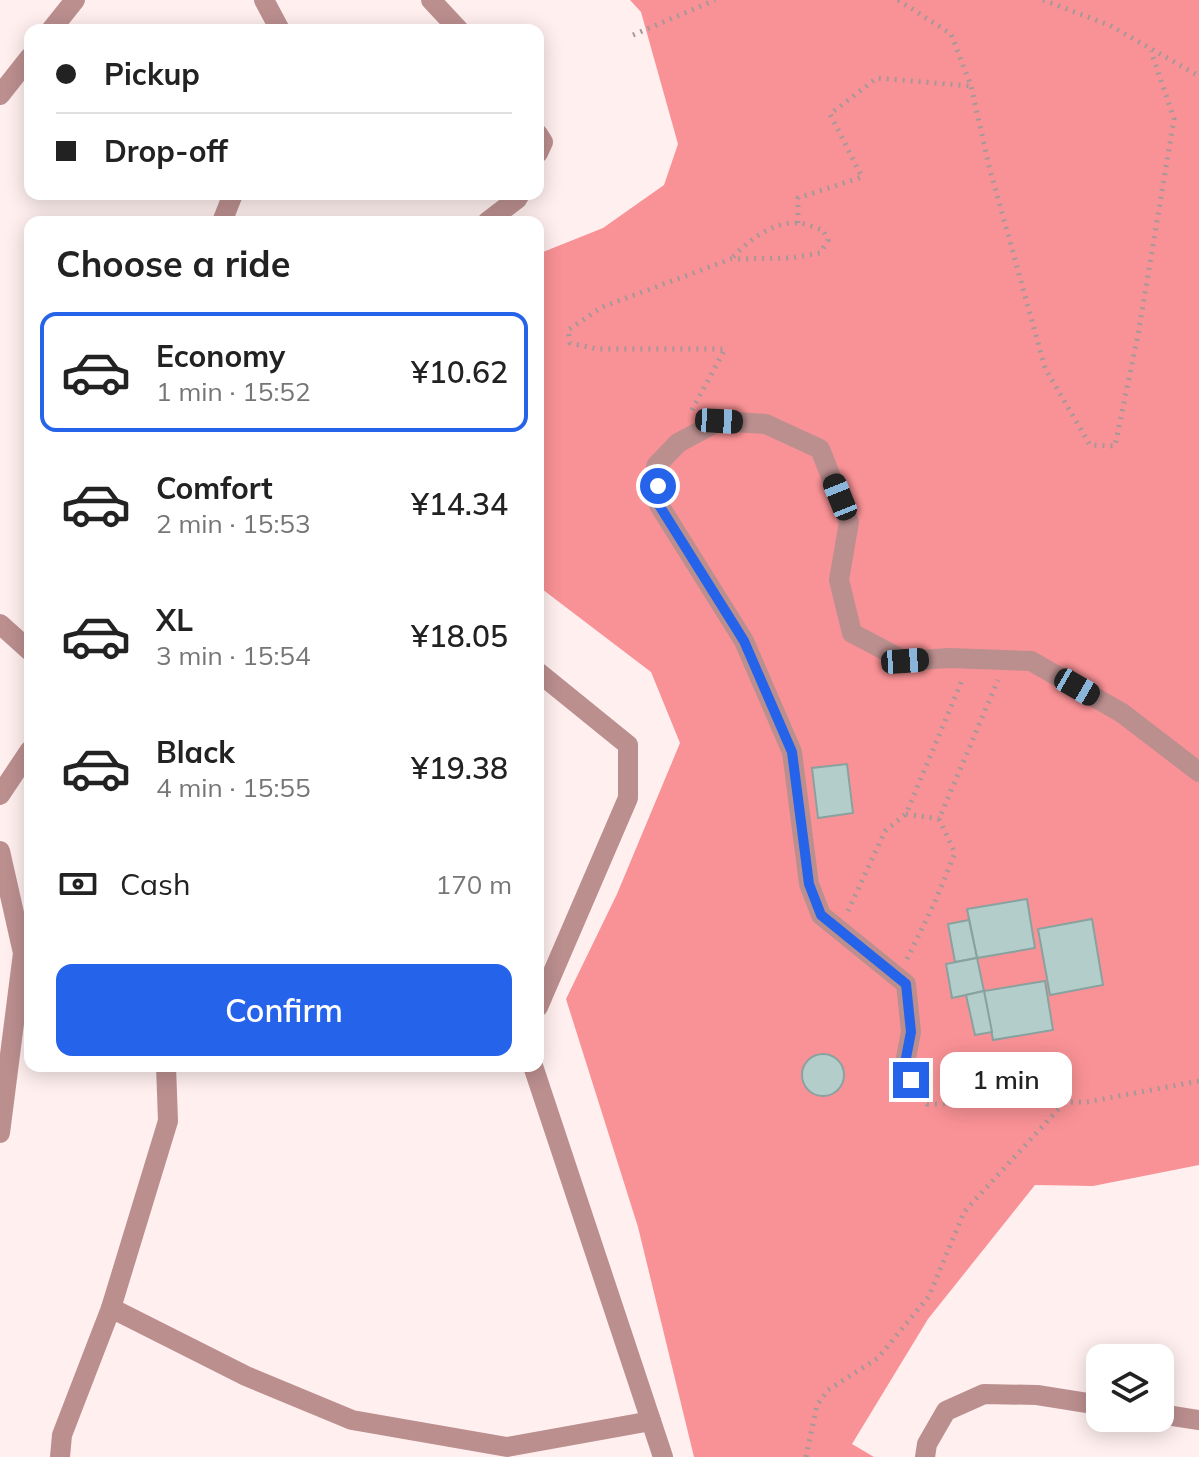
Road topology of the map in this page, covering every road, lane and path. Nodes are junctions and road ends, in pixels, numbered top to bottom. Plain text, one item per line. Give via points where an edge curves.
1 (75, 0) edge
2 (264, 0) edge
3 (431, 0) edge
4 (715, 0) edge
5 (898, 0) edge
6 (1043, 0) edge
7 (56, 24) edge
8 (277, 24) edge
9 (453, 24) edge
10 (633, 35) dead end
11 (1151, 51) junction
12 (24, 65) edge
13 (1199, 76) edge
14 (971, 86) junction
15 (0, 95) edge
16 (516, 200) edge
17 (495, 216) edge
18 (798, 223) junction
19 (731, 259) junction
20 (694, 435) junction
21 (0, 624) edge
22 (24, 646) edge
23 (971, 659) junction
24 (1006, 660) junction
25 (544, 677) edge
26 (24, 759) edge
27 (1199, 772) edge
28 (0, 795) edge
29 (906, 814) junction
30 (939, 819) junction
31 (0, 851) edge
32 (839, 930) junction
33 (898, 978) junction
34 (544, 993) edge
35 (166, 1072) edge
36 (535, 1072) edge
37 (911, 1080) joint
38 (1199, 1081) edge
39 (1064, 1103) junction
40 (0, 1133) edge
41 (111, 1308) junction
42 (1086, 1403) edge
43 (1174, 1416) edge
44 (1199, 1420) edge
45 (651, 1421) junction
46 (60, 1457) edge
47 (663, 1457) edge
48 (806, 1457) edge
49 (925, 1457) edge

1 - 7 street
2 - 8 street
3 - 9 street
4 - 10 path
5 - 14 path via 951,34
6 - 11 path via 1109,25
11 - 13 path
11 - 14 path via 1174,119 1115,446 1090,445 1045,368
12 - 15 street
14 - 18 path via 877,78 830,114 862,177 798,198
16 - 17 street
18 - 19 path via 768,229
18 - 19 path via 823,230 828,240 820,253
19 - 20 path via 602,307 568,330 570,343 597,349 725,349 692,411
20 - 23 street via 719,421 766,424 820,449 849,522 839,580 852,633 905,661
20 - 32 street via 656,466 659,505 744,641 792,752 809,884 821,915
21 - 22 street
23 - 24 street
23 - 29 path
24 - 27 street via 1031,661 1122,713
24 - 30 path
25 - 34 street via 628,745 628,798
26 - 28 street
29 - 30 path
29 - 32 path via 885,831
30 - 33 path via 955,853
31 - 40 street via 23,953
32 - 33 street
33 - 37 street via 906,984 911,1032 905,1063
35 - 41 street via 168,1121
36 - 45 street
37 - 39 path via 927,1104
38 - 39 path
39 - 48 path via 964,1212 929,1296 878,1358 828,1390 817,1405
41 - 45 street via 246,1376 352,1420 507,1447
41 - 46 street via 62,1435
42 - 49 street via 984,1394 946,1411
43 - 44 street
45 - 47 street

